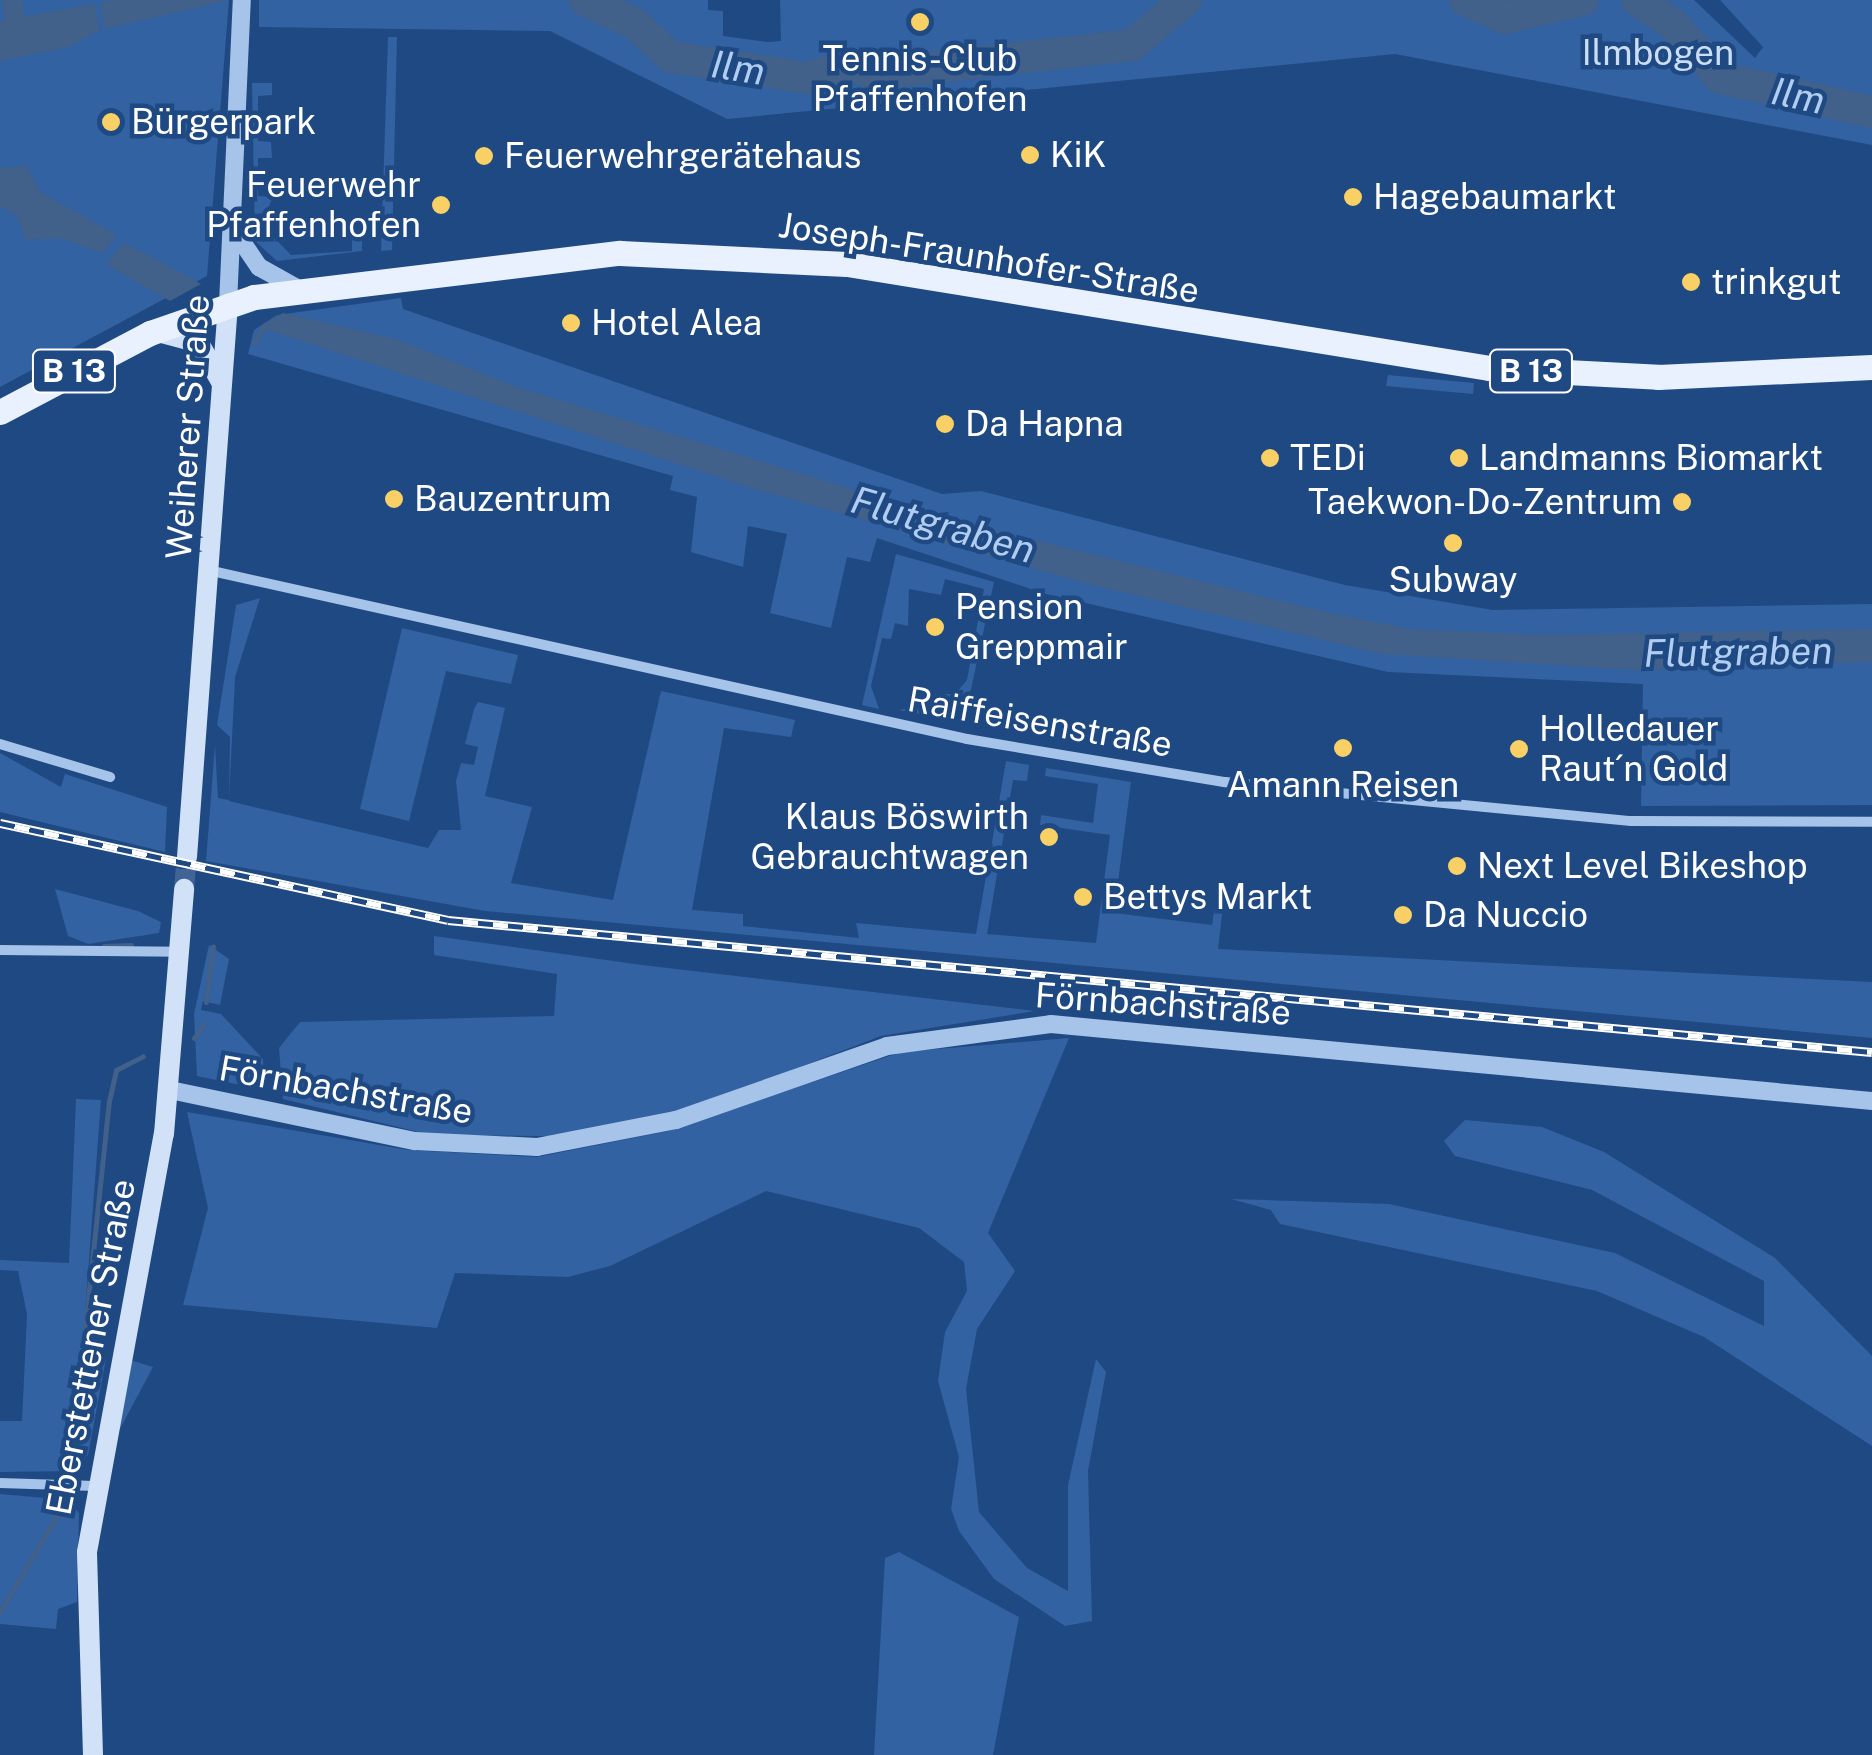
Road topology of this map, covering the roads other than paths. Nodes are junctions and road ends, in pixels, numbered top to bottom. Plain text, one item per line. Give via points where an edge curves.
1 (242, 0) edge
2 (234, 230) junction
3 (297, 288) junction
4 (237, 296) junction
5 (150, 333) junction
6 (1872, 367) edge
7 (223, 388) junction
8 (0, 412) edge
9 (212, 571) junction
10 (0, 744) edge
11 (110, 778) dead end
12 (1872, 822) edge
13 (187, 857) tunnel mouth
14 (184, 890) tunnel mouth
15 (0, 950) edge
16 (180, 952) junction
17 (170, 1090) junction
18 (1872, 1101) edge
19 (0, 1482) edge
20 (95, 1486) junction
21 (93, 1755) edge

1 - 2 street, Weiherer Straße
2 - 3 street via 259,267
2 - 4 street, Weiherer Straße
3 - 4 main road, Joseph-Fraunhofer-Straße / B 13
3 - 6 main road, Joseph-Fraunhofer-Straße / B 13 via 534,258 709,252 848,264 1488,368 1658,377
4 - 5 main road, Joseph-Fraunhofer-Straße / B 13
4 - 7 main road, Weiherer Straße
5 - 7 main road via 192,338
5 - 8 main road, Joseph-Fraunhofer-Straße / B 13
7 - 9 main road, Weiherer Straße
9 - 12 street, Raiffeisenstraße via 948,736 1225,782 1631,821
9 - 13 main road, Weiherer Straße
10 - 11 street
14 - 16 main road
15 - 16 street
16 - 17 main road, Eberstettener Straße
17 - 18 street, Förnbachstraße via 415,1141 537,1147 664,1123 887,1046 1051,1024
17 - 20 main road, Eberstettener Straße
19 - 20 street
20 - 21 main road, Eberstettener Straße via 85,1585

